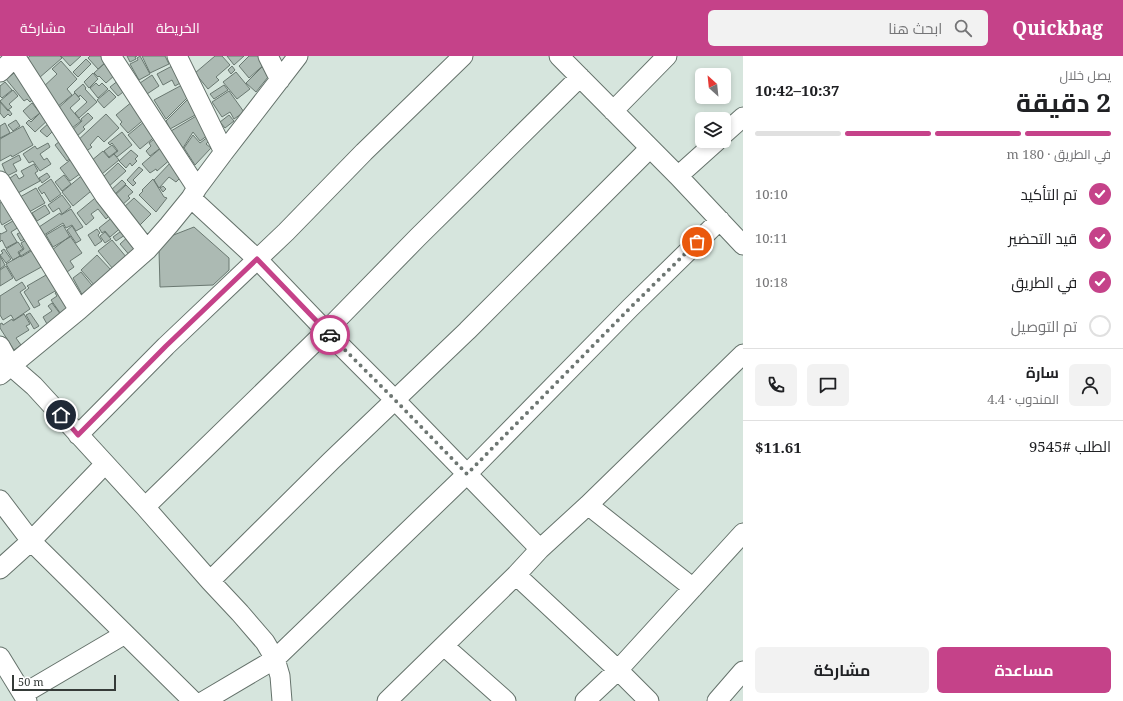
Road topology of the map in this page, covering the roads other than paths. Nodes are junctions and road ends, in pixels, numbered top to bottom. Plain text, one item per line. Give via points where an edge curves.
1 (16, 56) edge
2 (111, 56) edge
3 (177, 56) edge
4 (268, 56) edge
5 (298, 56) edge
6 (463, 56) edge
7 (558, 56) edge
8 (667, 56) edge
9 (0, 72) edge
10 (580, 77) junction
11 (280, 80) junction
12 (613, 111) junction
13 (743, 117) edge
14 (731, 128) edge
15 (650, 148) junction
16 (709, 148) edge
17 (224, 152) junction
18 (678, 176) junction
19 (0, 181) edge
20 (194, 193) junction
21 (720, 220) junction
22 (743, 245) edge
23 (146, 250) junction
24 (257, 259) junction
25 (79, 310) junction
26 (326, 331) junction
27 (0, 346) edge
28 (743, 354) edge
29 (6, 370) edge
30 (395, 400) junction
31 (78, 435) junction
32 (105, 464) junction
33 (467, 474) junction
34 (0, 500) edge
35 (588, 505) junction
36 (145, 507) junction
37 (743, 533) edge
38 (31, 541) junction
39 (540, 549) junction
40 (0, 570) edge
41 (516, 575) junction
42 (210, 581) junction
43 (693, 588) junction
44 (125, 634) junction
45 (444, 646) junction
46 (0, 657) edge
47 (275, 659) junction
48 (618, 670) junction
49 (743, 671) edge
50 (25, 697) edge
51 (193, 701) edge
52 (204, 701) edge
53 (282, 701) edge
54 (387, 701) edge
55 (506, 701) edge
56 (585, 701) edge
57 (648, 701) edge
58 (717, 701) edge

1 - 9 street
1 - 23 street via 105,196
2 - 20 street
3 - 17 street
4 - 11 street
5 - 11 street
6 - 24 street
7 - 10 street
8 - 12 street
10 - 12 street
10 - 26 street
11 - 17 street
12 - 15 street
13 - 14 street
15 - 18 street
15 - 30 street
16 - 18 street
17 - 20 street
18 - 21 street
19 - 25 street
20 - 23 street
20 - 24 street
21 - 22 street
21 - 33 street
23 - 25 street
24 - 26 street
24 - 31 street
25 - 29 street
26 - 30 street
26 - 36 street
27 - 29 street
28 - 35 street
29 - 31 street via 34,386
30 - 33 street
30 - 42 street
31 - 32 street
32 - 36 street
32 - 38 street
33 - 39 street
33 - 47 street
34 - 38 street
35 - 39 street
35 - 43 street
36 - 42 street
37 - 43 street
38 - 40 street
38 - 44 street
39 - 41 street
41 - 45 street
41 - 48 street
42 - 47 street via 265,642
43 - 48 street
44 - 50 street
44 - 51 street
45 - 54 street
45 - 55 street
46 - 50 street
47 - 52 street
47 - 53 street via 280,676
48 - 56 street
48 - 57 street
49 - 58 street

